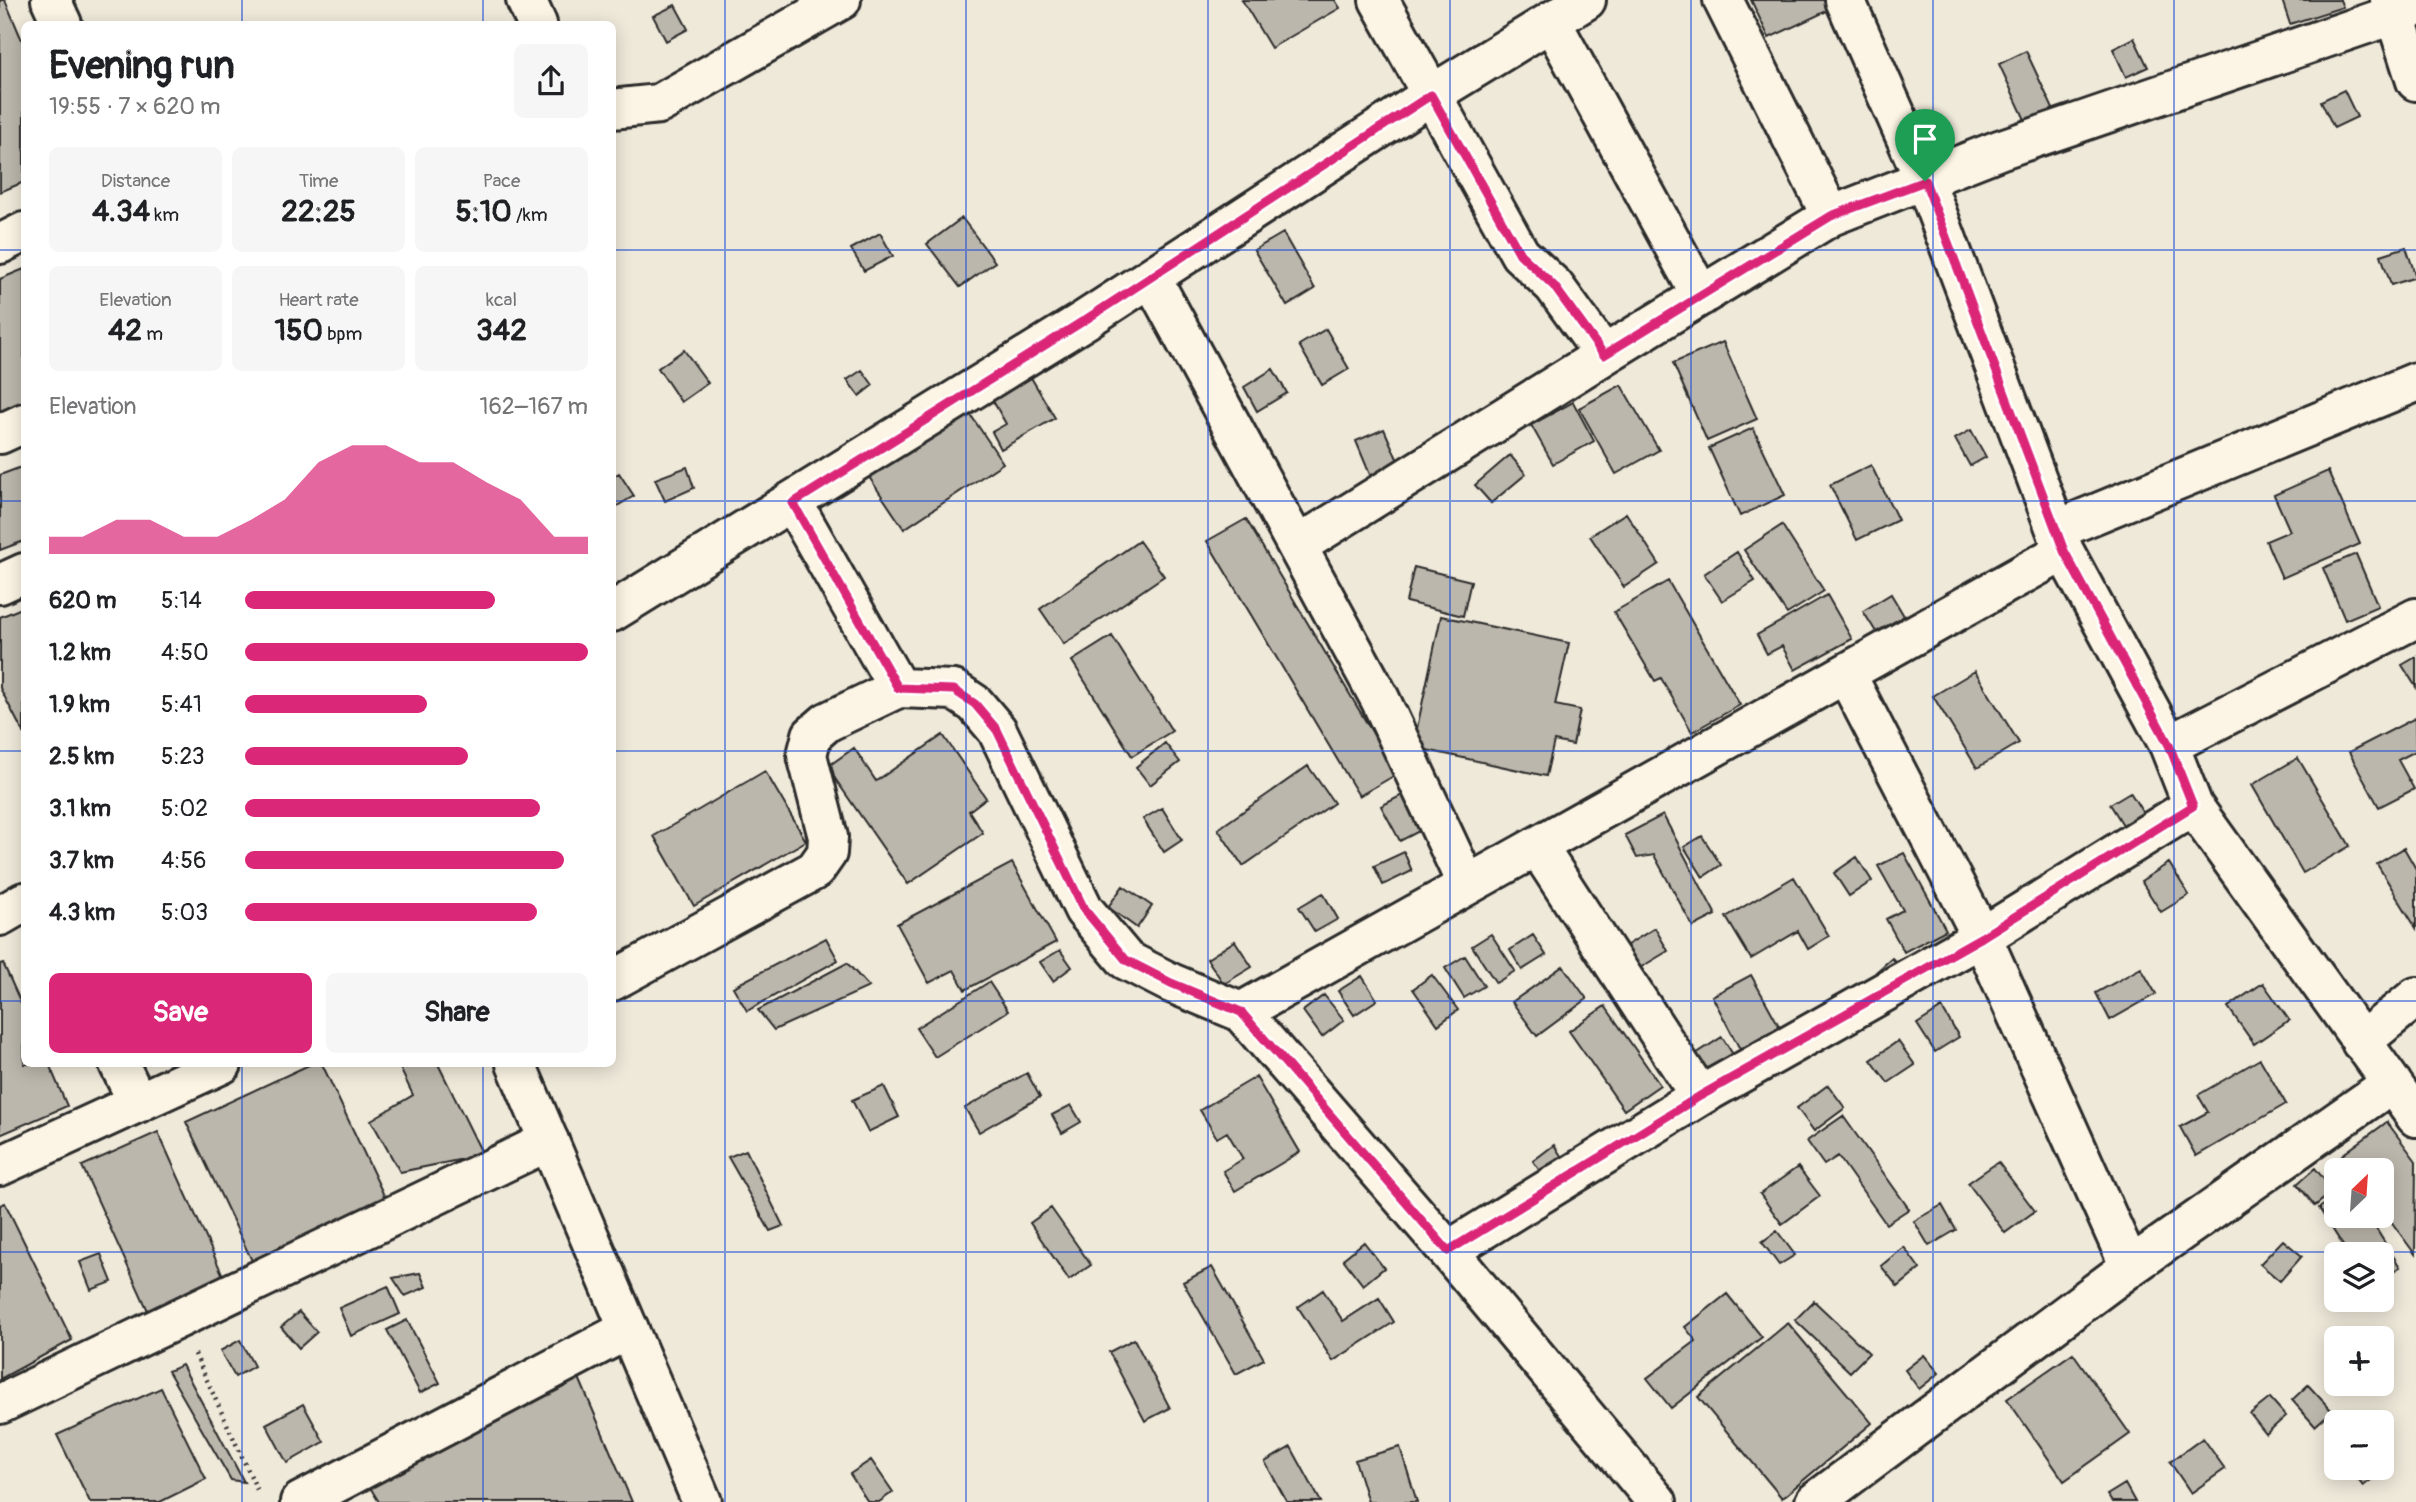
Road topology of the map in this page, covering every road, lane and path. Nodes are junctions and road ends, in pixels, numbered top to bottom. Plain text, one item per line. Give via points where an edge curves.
1 (51, 0) edge
2 (526, 0) edge
3 (841, 0) edge
4 (1379, 0) edge
5 (1586, 0) edge
6 (1723, 0) edge
7 (1845, 0) edge
8 (2400, 7) edge
9 (61, 21) edge
10 (536, 21) edge
11 (1551, 21) junction
12 (2416, 81) edge
13 (1431, 95) junction
14 (616, 109) edge
15 (1925, 181) junction
16 (1831, 216) junction
17 (21, 234) edge
18 (0, 244) edge
19 (1151, 277) junction
20 (1701, 296) junction
21 (1604, 355) junction
22 (2416, 382) edge
23 (21, 424) edge
24 (0, 434) edge
25 (793, 503) junction
26 (2060, 541) junction
27 (1297, 546) junction
28 (21, 574) edge
29 (0, 584) edge
30 (616, 610) edge
31 (2416, 618) edge
32 (1846, 674) junction
33 (898, 688) junction
34 (2169, 745) junction
35 (2193, 806) junction
36 (1537, 846) junction
37 (1467, 885) junction
38 (21, 904) edge
39 (0, 916) edge
40 (1982, 937) junction
41 (616, 979) edge
42 (2416, 997) edge
43 (1241, 1012) junction
44 (2361, 1042) junction
45 (120, 1067) edge
46 (216, 1067) edge
47 (517, 1067) edge
48 (2392, 1083) junction
49 (1700, 1096) junction
50 (138, 1103) junction
51 (2416, 1117) edge
52 (549, 1141) junction
53 (0, 1166) edge
54 (1448, 1251) junction
55 (2130, 1267) junction
56 (179, 1318) junction
57 (629, 1329) junction
58 (0, 1404) edge
59 (357, 1489) edge
60 (262, 1502) edge
61 (300, 1502) edge
62 (702, 1502) edge
63 (1657, 1502) edge
64 (1815, 1502) edge

1 - 9 street
2 - 10 street
3 - 14 street via 659,104
4 - 13 street
5 - 11 street
6 - 16 street
7 - 15 street
8 - 12 street
8 - 15 street via 1999,150
11 - 13 street
11 - 20 street
13 - 19 street
13 - 21 street via 1520,254 1554,286
15 - 16 street
15 - 26 street
16 - 20 street
17 - 18 street
19 - 25 street
19 - 27 street
20 - 21 street
21 - 27 street
22 - 26 street
23 - 24 street
25 - 30 street
25 - 33 street
26 - 32 street
26 - 34 street
27 - 37 street via 1380,699
28 - 29 street
31 - 34 street
32 - 36 street
32 - 40 street
33 - 41 street via 827,722 812,735 807,755 828,837 827,853 815,870
33 - 43 street via 954,690 975,704 997,730 1084,909 1126,960
34 - 35 street
35 - 40 street
35 - 44 street
36 - 37 street
36 - 49 street
37 - 43 street
38 - 39 street
40 - 49 street
40 - 55 street
42 - 44 street
43 - 54 street
44 - 48 street
45 - 50 street
46 - 50 street
47 - 52 street
48 - 51 street
48 - 55 street
49 - 54 street
50 - 53 street
52 - 56 street
52 - 57 street
54 - 63 street
55 - 64 street
56 - 58 street
56 - 60 path
57 - 59 street
57 - 62 street
59 - 61 street

